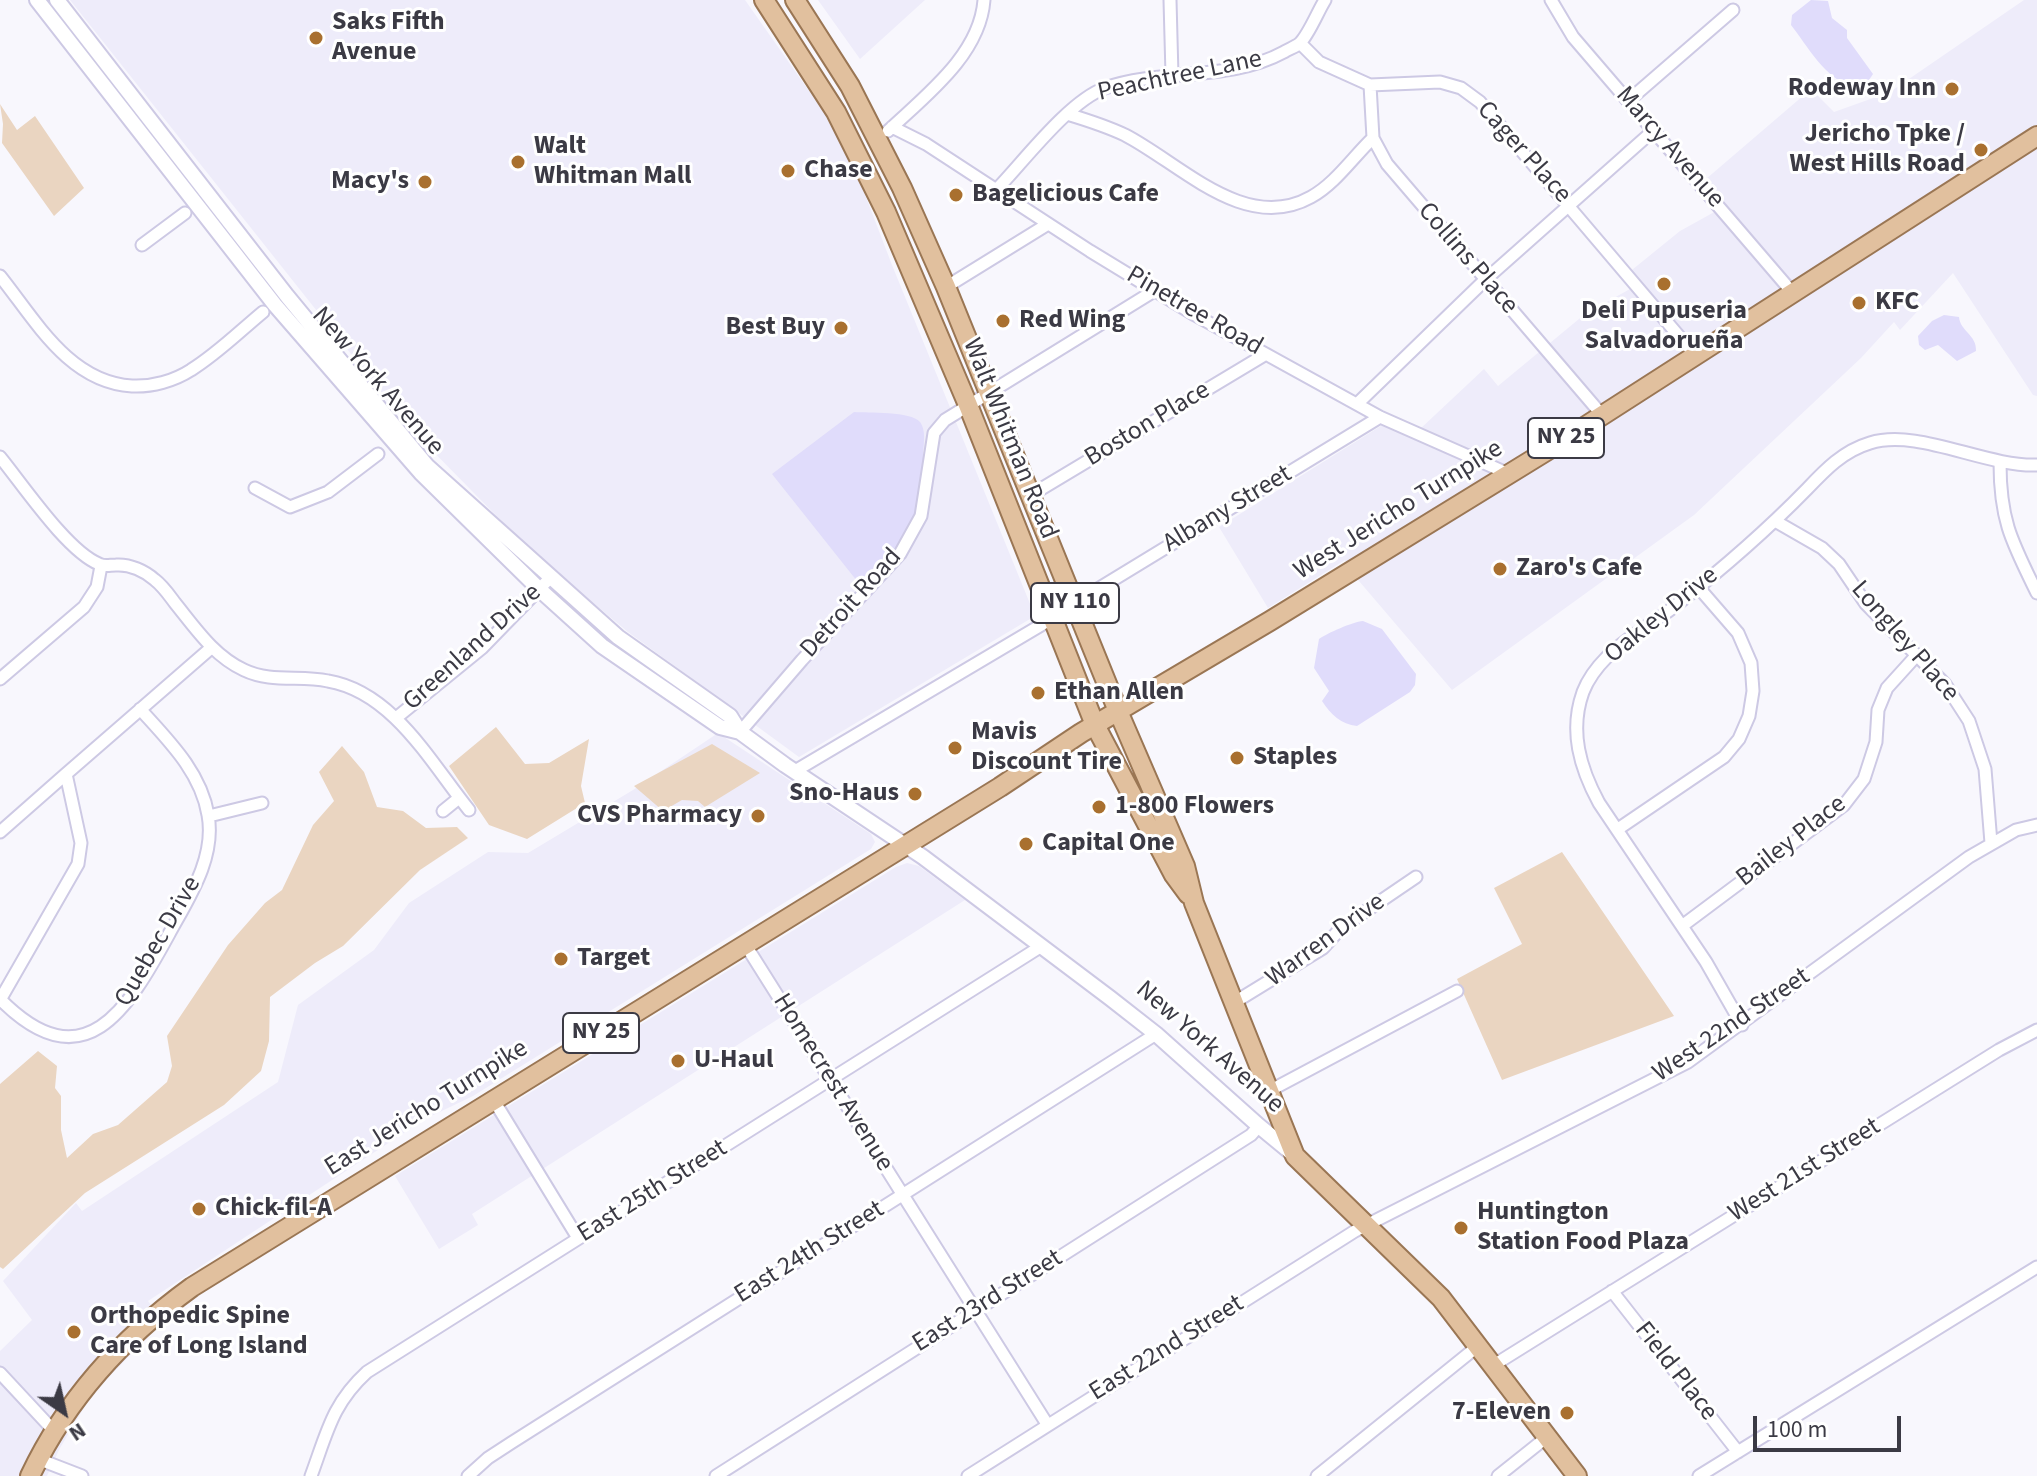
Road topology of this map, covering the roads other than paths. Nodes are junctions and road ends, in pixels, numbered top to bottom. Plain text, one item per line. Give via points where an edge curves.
1 (37, 0) edge
2 (57, 0) edge
3 (764, 0) edge
4 (795, 0) edge
5 (984, 0) edge
6 (1170, 0) edge
7 (1325, 0) edge
8 (1551, 0) edge
9 (1733, 10) dead end
10 (1300, 43) junction
11 (814, 75) junction
12 (1172, 75) junction
13 (1370, 85) junction
14 (1628, 101) junction
15 (1067, 114) junction
16 (1654, 130) junction
17 (885, 133) junction
18 (2037, 136) edge
19 (1373, 138) junction
20 (857, 152) junction
21 (902, 188) junction
22 (997, 189) junction
23 (1569, 205) junction
24 (185, 213) dead end
25 (1048, 224) junction
26 (142, 245) dead end
27 (0, 276) edge
28 (1485, 280) junction
29 (946, 287) junction
30 (1154, 291) junction
31 (1792, 292) junction
32 (263, 312) dead end
33 (1266, 354) junction
34 (1695, 355) junction
35 (988, 392) junction
36 (1357, 404) junction
37 (968, 405) junction
38 (1602, 415) junction
39 (1380, 417) junction
40 (378, 454) dead end
41 (0, 457) edge
42 (2000, 463) junction
43 (2037, 465) edge
44 (1509, 474) junction
45 (255, 488) dead end
46 (1031, 495) junction
47 (1775, 521) junction
48 (101, 566) junction
49 (544, 584) junction
50 (1699, 588) junction
51 (2037, 593) edge
52 (1075, 603) junction
53 (1053, 618) junction
54 (211, 648) junction
55 (1916, 656) junction
56 (0, 679) edge
57 (140, 709) junction
58 (1118, 711) junction
59 (396, 718) junction
60 (1095, 725) junction
61 (740, 732) junction
62 (795, 771) junction
63 (66, 774) junction
64 (459, 798) junction
65 (262, 803) dead end
66 (469, 810) dead end
67 (443, 811) dead end
68 (209, 816) junction
69 (2037, 825) edge
70 (1618, 829) junction
71 (0, 832) edge
72 (1991, 843) junction
73 (905, 845) junction
74 (1416, 877) dead end
75 (1194, 903) junction
76 (1682, 926) junction
77 (745, 944) junction
78 (1040, 947) junction
79 (1457, 991) dead end
80 (0, 1000) edge
81 (1235, 1002) junction
82 (1742, 1025) junction
83 (2037, 1030) edge
84 (1156, 1034) junction
85 (829, 1080) junction
86 (1271, 1090) junction
87 (493, 1099) junction
88 (1259, 1126) junction
89 (1295, 1156) junction
90 (902, 1195) junction
91 (1349, 1206) junction
92 (1368, 1225) junction
93 (578, 1238) junction
94 (2037, 1267) edge
95 (1612, 1291) junction
96 (976, 1309) junction
97 (1478, 1346) junction
98 (1494, 1365) junction
99 (0, 1373) edge
100 (1047, 1424) junction
101 (54, 1431) junction
102 (1547, 1437) junction
103 (1738, 1452) junction
104 (34, 1468) edge
105 (82, 1476) edge
106 (311, 1476) edge
107 (468, 1476) edge
108 (716, 1476) edge
109 (968, 1476) edge
110 (1317, 1476) edge
111 (1498, 1476) edge
112 (1577, 1476) edge
113 (1699, 1476) edge

1 - 49 street, New York Avenue via 275,305 421,473
2 - 49 street, New York Avenue via 427,466
3 - 11 main road, Walt Whitman Road / NY 110
4 - 17 main road, Walt Whitman Road / NY 110
5 - 17 street via 968,47
6 - 12 street
7 - 10 street
8 - 14 street, Marcy Avenue via 1573,37
9 - 14 street
10 - 12 street, Peachtree Lane via 1265,62 1235,70
10 - 13 street, Cager Place via 1319,62
11 - 17 main road via 862,142
11 - 20 main road, Walt Whitman Road / NY 110
12 - 15 street, Peachtree Lane via 1105,88
13 - 19 street, Collins Place
13 - 23 street, Cager Place via 1440,82 1461,88 1480,102
14 - 16 street, Marcy Avenue
15 - 19 street via 1126,136 1235,203 1258,208 1299,203 1315,195
15 - 22 street, Peachtree Lane
16 - 23 street
16 - 31 street, Marcy Avenue
17 - 21 main road, Walt Whitman Road / NY 110
17 - 22 street, Pinetree Road via 926,144
18 - 31 main road, West Jericho Turnpike / NY 25
19 - 28 street, Collins Place via 1401,184
20 - 21 main road via 877,158
20 - 37 main road, Walt Whitman Road / NY 110
21 - 29 main road, Walt Whitman Road / NY 110
22 - 25 street, Pinetree Road
23 - 28 street
23 - 34 street, Cager Place
24 - 26 street
25 - 29 street
25 - 30 street, Pinetree Road
27 - 32 street via 74,365 117,385 166,382 190,371
28 - 36 street
28 - 38 street, Collins Place
29 - 35 main road, Walt Whitman Road / NY 110
30 - 33 street, Pinetree Road
30 - 35 street, Detroit Road
31 - 34 main road, West Jericho Turnpike / NY 25
33 - 36 street, Pinetree Road
33 - 46 street, Boston Place
34 - 38 main road, West Jericho Turnpike / NY 25
35 - 37 street, Detroit Road
35 - 46 main road, Walt Whitman Road / NY 110
36 - 39 street, Pinetree Road
37 - 53 main road, Walt Whitman Road / NY 110
37 - 61 street, Detroit Road via 934,433 921,516 900,554
38 - 44 main road, West Jericho Turnpike / NY 25
39 - 44 street, Pinetree Road
39 - 52 street, Albany Street
40 - 45 street via 328,492 290,507
41 - 48 street via 68,540
42 - 43 street, Oakley Drive
42 - 47 street, Oakley Drive via 1918,443 1872,442 1830,465
42 - 51 street via 2007,530
44 - 58 main road, West Jericho Turnpike / NY 25
46 - 52 main road, Walt Whitman Road / NY 110
47 - 50 street, Oakley Drive
47 - 55 street, Longley Place via 1839,564 1866,604
48 - 54 street via 120,564 158,581
48 - 56 street via 97,587 84,607
49 - 59 street, Greenland Drive via 482,648
49 - 61 street, New York Avenue via 602,646 720,727
50 - 70 street, Oakley Drive via 1607,656 1584,690 1576,727 1578,752 1586,779
50 - 70 street via 1738,633 1751,663 1749,716 1724,757
52 - 58 main road, Walt Whitman Road / NY 110
53 - 60 main road, Walt Whitman Road / NY 110
53 - 62 street
54 - 57 street
54 - 59 street via 246,672 266,678 333,681 372,699
55 - 72 street, Longley Place via 1945,684 1979,744
55 - 76 street, Bailey Place via 1887,688 1864,779 1844,805
57 - 63 street
57 - 68 street, Quebec Drive via 191,772
58 - 60 main road, West Jericho Turnpike / NY 25
58 - 75 main road, Walt Whitman Road / NY 110 via 1185,866
59 - 64 street
60 - 73 main road, West Jericho Turnpike / NY 25
60 - 75 main road, Walt Whitman Road / NY 110
61 - 62 street, New York Avenue
62 - 73 street, New York Avenue
63 - 71 street
63 - 80 street via 81,843 78,864
64 - 66 street
64 - 67 street
65 - 68 street
68 - 80 street, Quebec Drive via 202,869 193,892 122,1010 88,1032 66,1037 30,1026
69 - 72 street, West 22nd Street
70 - 76 street, Oakley Drive
72 - 82 street, West 22nd Street
73 - 77 main road, East Jericho Turnpike / NY 25
73 - 78 street, New York Avenue
74 - 81 street, Warren Drive via 1341,928 1323,948
75 - 81 main road, Walt Whitman Road / NY 110
76 - 82 street, Oakley Drive
77 - 85 street, Homecrest Avenue
77 - 87 main road, East Jericho Turnpike / NY 25
78 - 84 street, New York Avenue
78 - 85 street, East 25th Street
79 - 86 street
81 - 86 main road, Walt Whitman Road / NY 110
82 - 92 street, West 22nd Street via 1669,1073
83 - 95 street, West 21st Street
84 - 88 street, New York Avenue
84 - 90 street, East 24th Street
85 - 90 street, Homecrest Avenue
85 - 93 street, East 25th Street
86 - 88 street via 1268,1113
86 - 89 main road, Walt Whitman Road / NY 110
86 - 91 main road, Walt Whitman Road / NY 110 via 1317,1168
87 - 93 street
87 - 101 main road, East Jericho Turnpike / NY 25 via 168,1304 97,1372
88 - 89 street, New York Avenue
88 - 96 street, East 23rd Street
89 - 91 main road, New York Avenue / NY 110
90 - 96 street, Homecrest Avenue
90 - 107 street, East 24th Street via 511,1443
91 - 92 main road, New York Avenue / NY 110
92 - 97 main road, New York Avenue / NY 110 via 1441,1298
92 - 100 street, East 22nd Street
93 - 106 street, East 25th Street via 367,1372 336,1408
94 - 103 street
95 - 98 street, West 21st Street
95 - 103 street, Field Place
96 - 100 street, Homecrest Avenue
96 - 108 street, East 23rd Street
97 - 98 main road, New York Avenue / NY 110
97 - 110 street
98 - 102 main road, New York Avenue / NY 110
99 - 101 street
100 - 109 street, East 22nd Street
101 - 104 main road, East Jericho Turnpike / NY 25
102 - 111 street
102 - 112 main road, New York Avenue / NY 110
103 - 113 street
104 - 105 street

